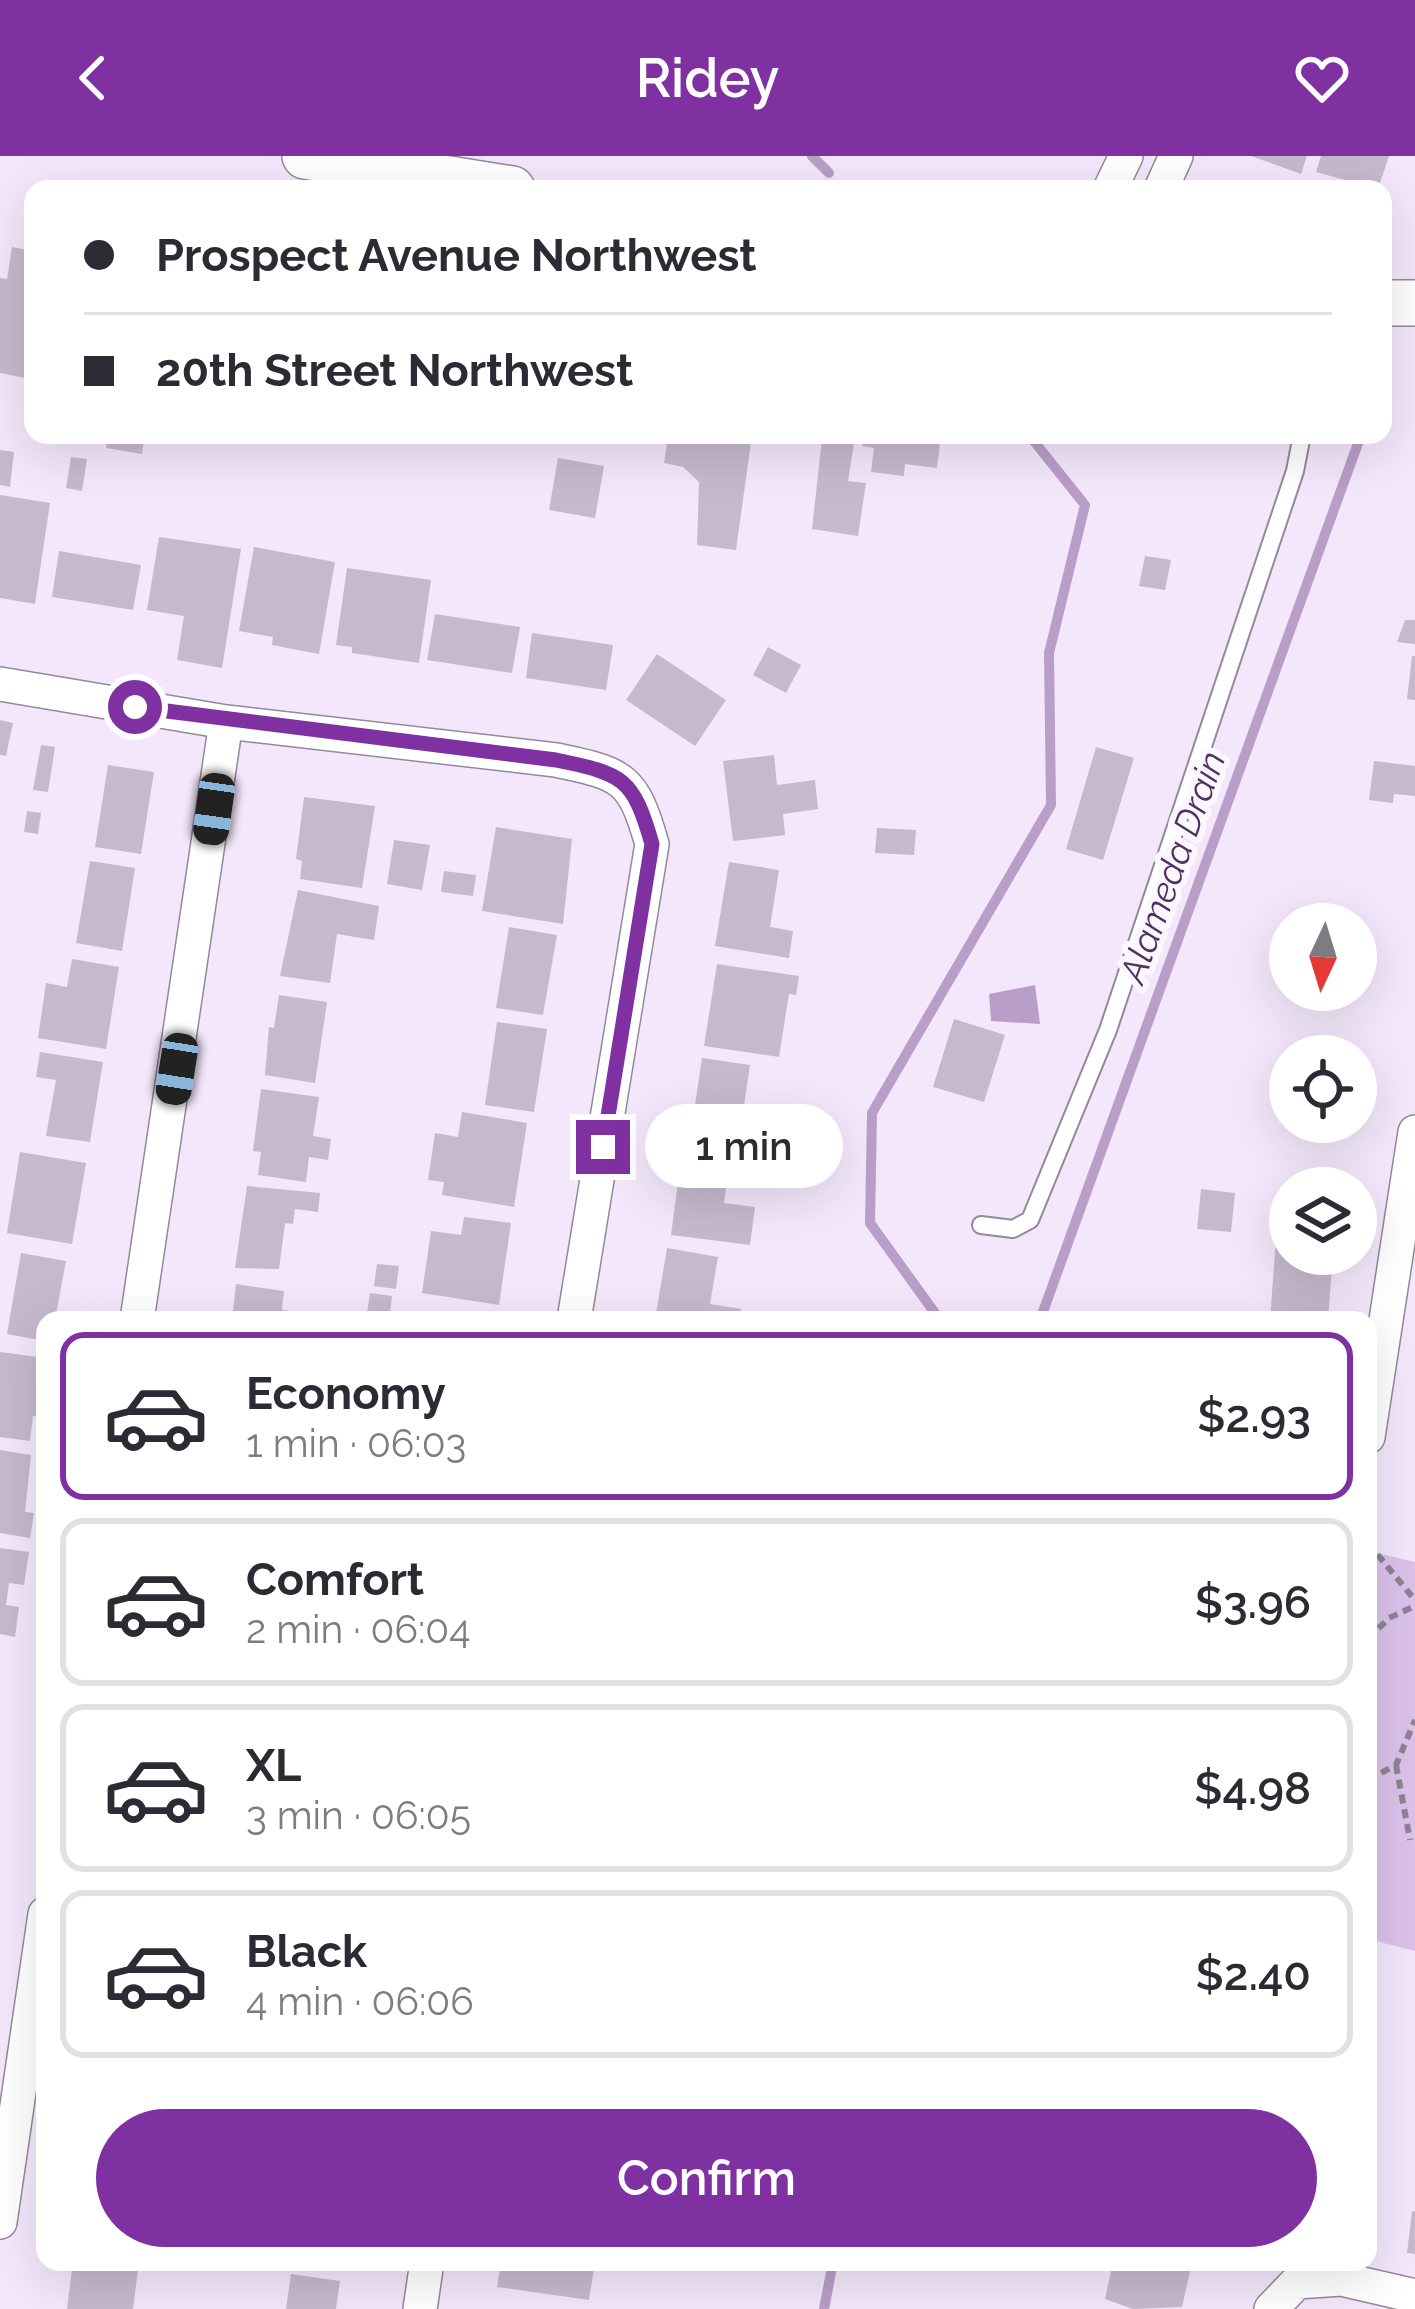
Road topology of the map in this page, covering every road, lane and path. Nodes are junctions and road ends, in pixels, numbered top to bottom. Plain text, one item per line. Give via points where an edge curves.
1 (305, 156) edge
2 (456, 180) edge
3 (1300, 444) edge
4 (0, 684) edge
5 (226, 722) junction
6 (1415, 1132) edge
7 (981, 1225) dead end
8 (138, 1311) edge
9 (575, 1311) edge
10 (1377, 1379) edge
11 (1377, 1554) edge
12 (1415, 1603) edge
13 (1377, 1630) edge
14 (1415, 1720) edge
15 (1412, 1732) edge
16 (1396, 1765) junction
17 (1377, 1775) edge
18 (1410, 1840) dead end
19 (36, 1976) edge
20 (0, 2222) edge
21 (426, 2271) edge
22 (1415, 2296) edge
23 (420, 2309) edge
24 (1271, 2309) edge

1 - 2 main road
3 - 7 lane via 1108,1030 1030,1220 1013,1229
4 - 5 street
5 - 8 street
5 - 9 street via 556,760 602,770 638,796 652,844
6 - 10 street
11 - 12 path
12 - 13 path
14 - 15 path
15 - 16 path
16 - 17 path
16 - 18 path
19 - 20 street
21 - 23 street
22 - 24 street via 1341,2279 1297,2282

